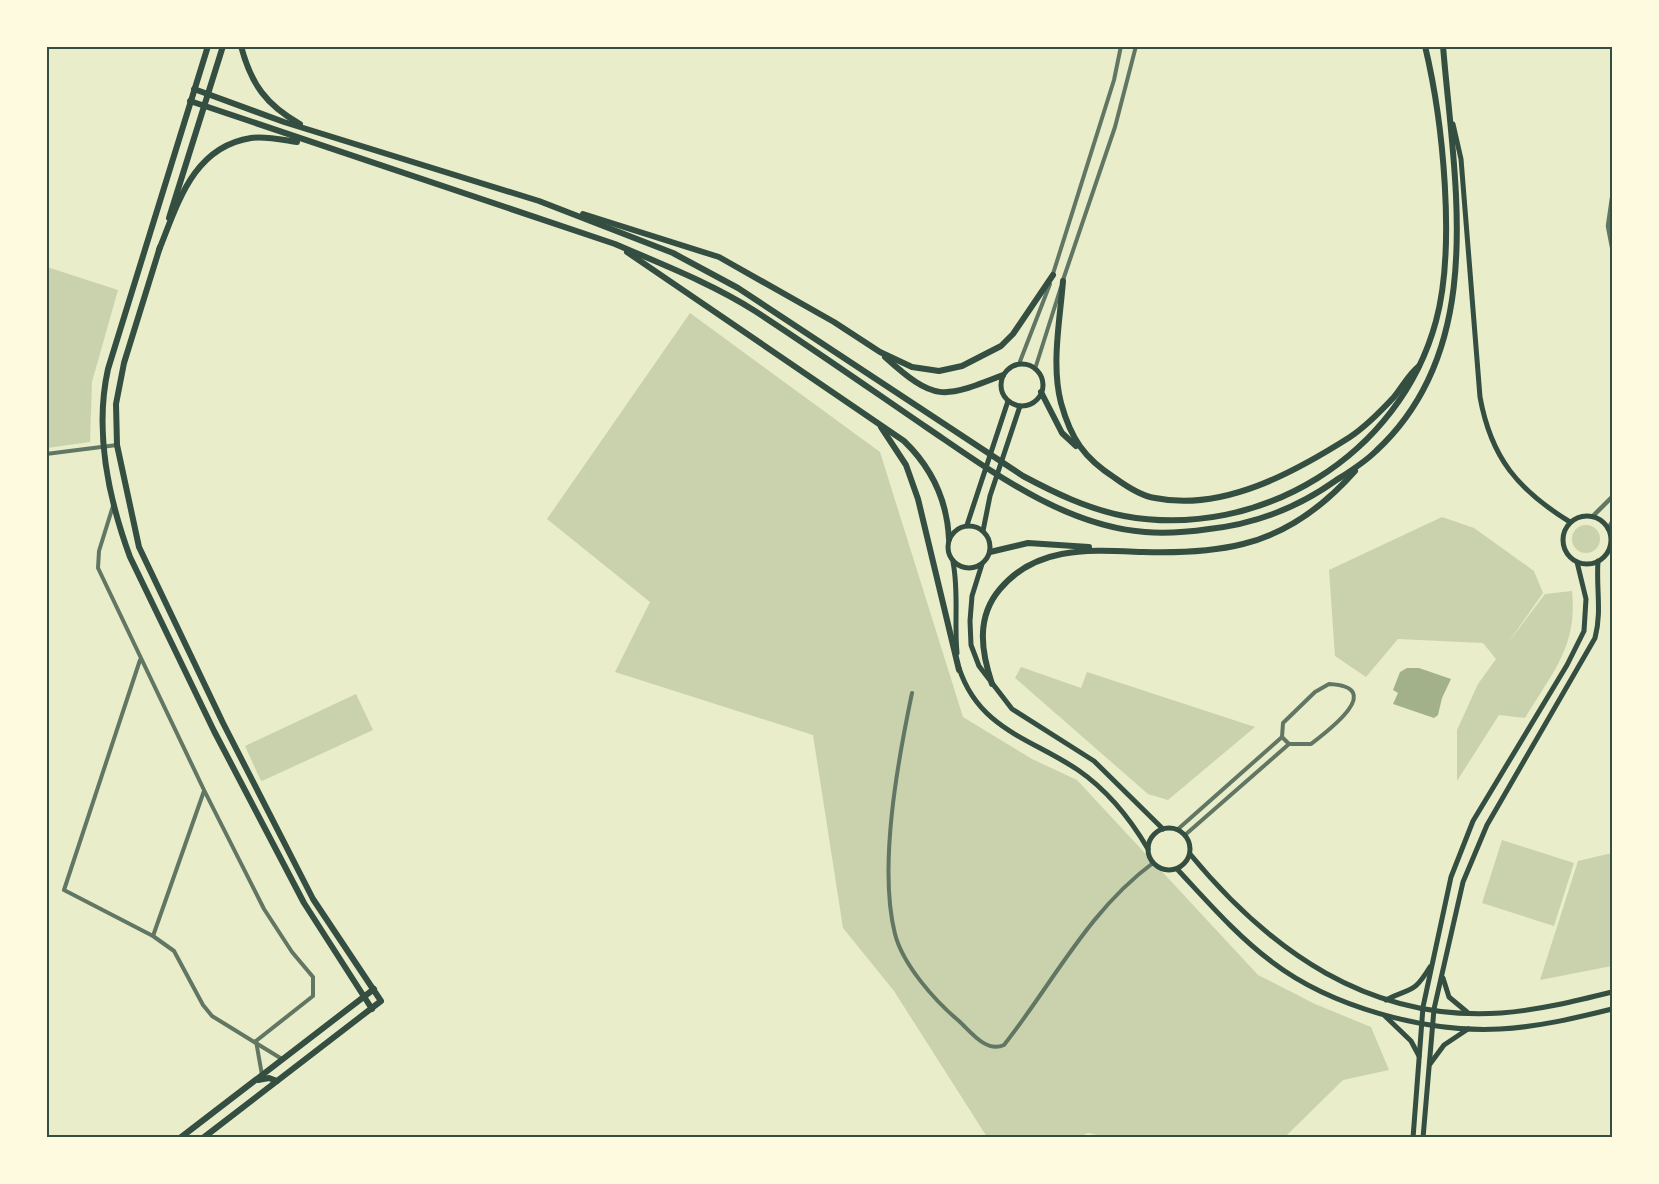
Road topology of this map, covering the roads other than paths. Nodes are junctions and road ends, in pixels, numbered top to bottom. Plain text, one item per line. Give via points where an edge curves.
1 (208, 46) edge
2 (223, 46) edge
3 (241, 46) edge
4 (1121, 46) edge
5 (1136, 46) edge
6 (1425, 46) edge
7 (1443, 46) edge
8 (194, 89) junction
9 (207, 94) junction
10 (190, 101) junction
11 (204, 106) junction
12 (1449, 108) junction
13 (315, 131) junction
14 (310, 143) junction
15 (1612, 198) edge
16 (539, 201) junction
17 (615, 244) junction
18 (1612, 247) edge
19 (159, 250) junction
20 (1053, 275) junction
21 (1062, 281) junction
22 (880, 352) junction
23 (1019, 364) junction
24 (1422, 364) junction
25 (1035, 369) junction
26 (1003, 375) junction
27 (1041, 392) junction
28 (1008, 401) junction
29 (1020, 406) junction
30 (877, 422) junction
31 (117, 445) junction
32 (102, 447) junction
33 (1079, 449) junction
34 (46, 454) edge
35 (1364, 461) junction
36 (1612, 498) edge
37 (114, 504) junction
38 (1593, 516) junction
39 (1570, 522) junction
40 (1612, 522) edge
41 (967, 525) junction
42 (1608, 529) junction
43 (983, 531) junction
44 (949, 539) junction
45 (1102, 549) junction
46 (990, 552) junction
47 (1598, 561) junction
48 (953, 562) junction
49 (1577, 562) junction
50 (982, 564) junction
51 (140, 660) junction
52 (959, 670) junction
53 (992, 684) junction
54 (912, 693) dead end
55 (1282, 737) junction
56 (1288, 744) junction
57 (204, 790) junction
58 (1163, 829) junction
59 (1177, 830) junction
60 (1185, 835) junction
61 (1148, 849) junction
62 (1190, 854) junction
63 (1153, 863) junction
64 (1177, 869) junction
65 (153, 936) junction
66 (1432, 965) junction
67 (1442, 976) junction
68 (374, 989) junction
69 (1612, 992) edge
70 (364, 997) junction
71 (1386, 1000) junction
72 (1423, 1008) junction
73 (372, 1009) junction
74 (1434, 1009) junction
75 (1612, 1009) edge
76 (1468, 1013) junction
77 (1383, 1014) junction
78 (1422, 1022) junction
79 (1433, 1024) junction
80 (1468, 1029) junction
81 (256, 1041) junction
82 (1420, 1058) junction
83 (283, 1059) junction
84 (1430, 1065) junction
85 (262, 1075) junction
86 (254, 1081) junction
87 (277, 1082) junction
88 (180, 1137) edge
89 (203, 1137) edge
90 (1413, 1137) edge
91 (1423, 1137) edge

1 - 8 main road
2 - 9 main road
3 - 13 main road via 248,73 268,101 287,117
4 - 20 street
5 - 21 street via 1115,128
6 - 24 main road via 1439,126 1446,253 1437,320
7 - 12 main road
8 - 9 main road
8 - 10 main road
9 - 11 main road
9 - 13 main road
10 - 11 main road
10 - 32 main road via 108,369 102,398
11 - 14 main road
11 - 19 main road
12 - 35 main road via 1457,232 1456,289 1449,323 1416,404
12 - 39 main road via 1461,159 1485,427 1510,473 1537,500
13 - 16 main road
14 - 17 main road
14 - 19 main road via 252,138 215,153 198,166 187,182
15 - 18 street via 1608,226
16 - 22 main road via 719,257
16 - 24 main road via 673,254 738,288 1023,476 1067,499 1125,516 1176,520 1210,516 1269,502 1297,490 1330,470 1383,424
17 - 30 main road
17 - 35 main road via 751,309 1023,490 1083,517 1122,529 1187,532 1254,521 1306,500
19 - 31 main road via 119,385
20 - 22 main road via 1013,334 982,358 939,371 912,367
20 - 23 street
21 - 25 street
21 - 33 main road via 1057,373 1060,402
22 - 26 main road via 914,383 934,392 959,391
23 - 25 main road
23 - 26 main road
24 - 33 main road via 1409,374 1395,396 1352,435 1251,488 1221,497 1190,501 1154,498 1126,486
25 - 27 main road via 1042,379
26 - 28 main road via 1001,389
27 - 29 main road via 1033,403
27 - 33 main road via 1062,433
28 - 29 main road
28 - 41 main road
29 - 43 main road via 990,496
30 - 44 main road via 904,441 934,476 948,518
30 - 52 main road via 906,465 918,499
31 - 32 street
31 - 68 main road via 139,547 181,636 313,899
32 - 34 street
32 - 37 main road
35 - 45 main road via 1329,498 1292,525 1262,539 1184,552
36 - 38 street
37 - 51 street via 99,551 98,568
37 - 70 main road via 130,557 214,731 304,903
38 - 39 main road via 1581,516
38 - 42 main road
39 - 49 main road via 1563,541 1567,554
40 - 42 street
41 - 43 main road
41 - 44 main road
42 - 47 main road via 1609,550
43 - 46 main road
44 - 48 main road via 947,551
45 - 46 main road via 1028,543
45 - 53 main road via 1042,558 1023,567 994,596 984,616 982,636 983,657
46 - 50 main road
47 - 49 main road
47 - 67 main road via 1600,621 1595,638 1474,853 1463,882
48 - 50 main road via 964,568
48 - 52 main road
49 - 66 main road via 1586,599 1584,631 1468,832 1451,877
50 - 53 main road via 972,596 971,645
51 - 57 street
51 - 65 street via 64,890
52 - 61 main road via 971,697 984,712 1080,772 1134,825
53 - 58 main road via 1012,709 1094,761
54 - 63 street via 899,758 890,844 895,934 936,1001 986,1045 1004,1045 1092,921 1126,883
55 - 56 street
55 - 56 street via 1283,723 1315,692 1329,684 1342,684 1350,689 1351,711 1311,744
55 - 59 street
56 - 60 street
57 - 65 street
57 - 81 street via 264,909 313,977 313,996
58 - 59 main road
58 - 61 main road via 1152,837
59 - 60 main road
60 - 62 main road
61 - 63 main road
62 - 64 main road
62 - 71 main road via 1271,938 1335,980
63 - 64 main road via 1164,870
64 - 77 main road via 1235,930 1272,962 1330,996
65 - 81 street via 174,951 212,1016
66 - 71 main road via 1410,992
66 - 72 main road
67 - 74 main road
67 - 76 main road via 1449,997
68 - 70 main road
68 - 73 main road via 381,1001
69 - 76 main road via 1532,1009
70 - 73 main road
70 - 83 main road
71 - 72 main road
72 - 74 main road
72 - 78 main road
73 - 87 main road
74 - 76 main road
74 - 79 main road
75 - 80 main road via 1535,1025
77 - 78 main road
77 - 82 main road via 1411,1041
78 - 79 main road
78 - 82 main road
79 - 80 main road
79 - 84 main road
80 - 84 main road via 1444,1045
81 - 83 street
81 - 85 street
82 - 90 main road
83 - 85 main road
84 - 91 main road
85 - 86 main road
86 - 87 main road via 269,1078
86 - 88 main road
87 - 89 main road

